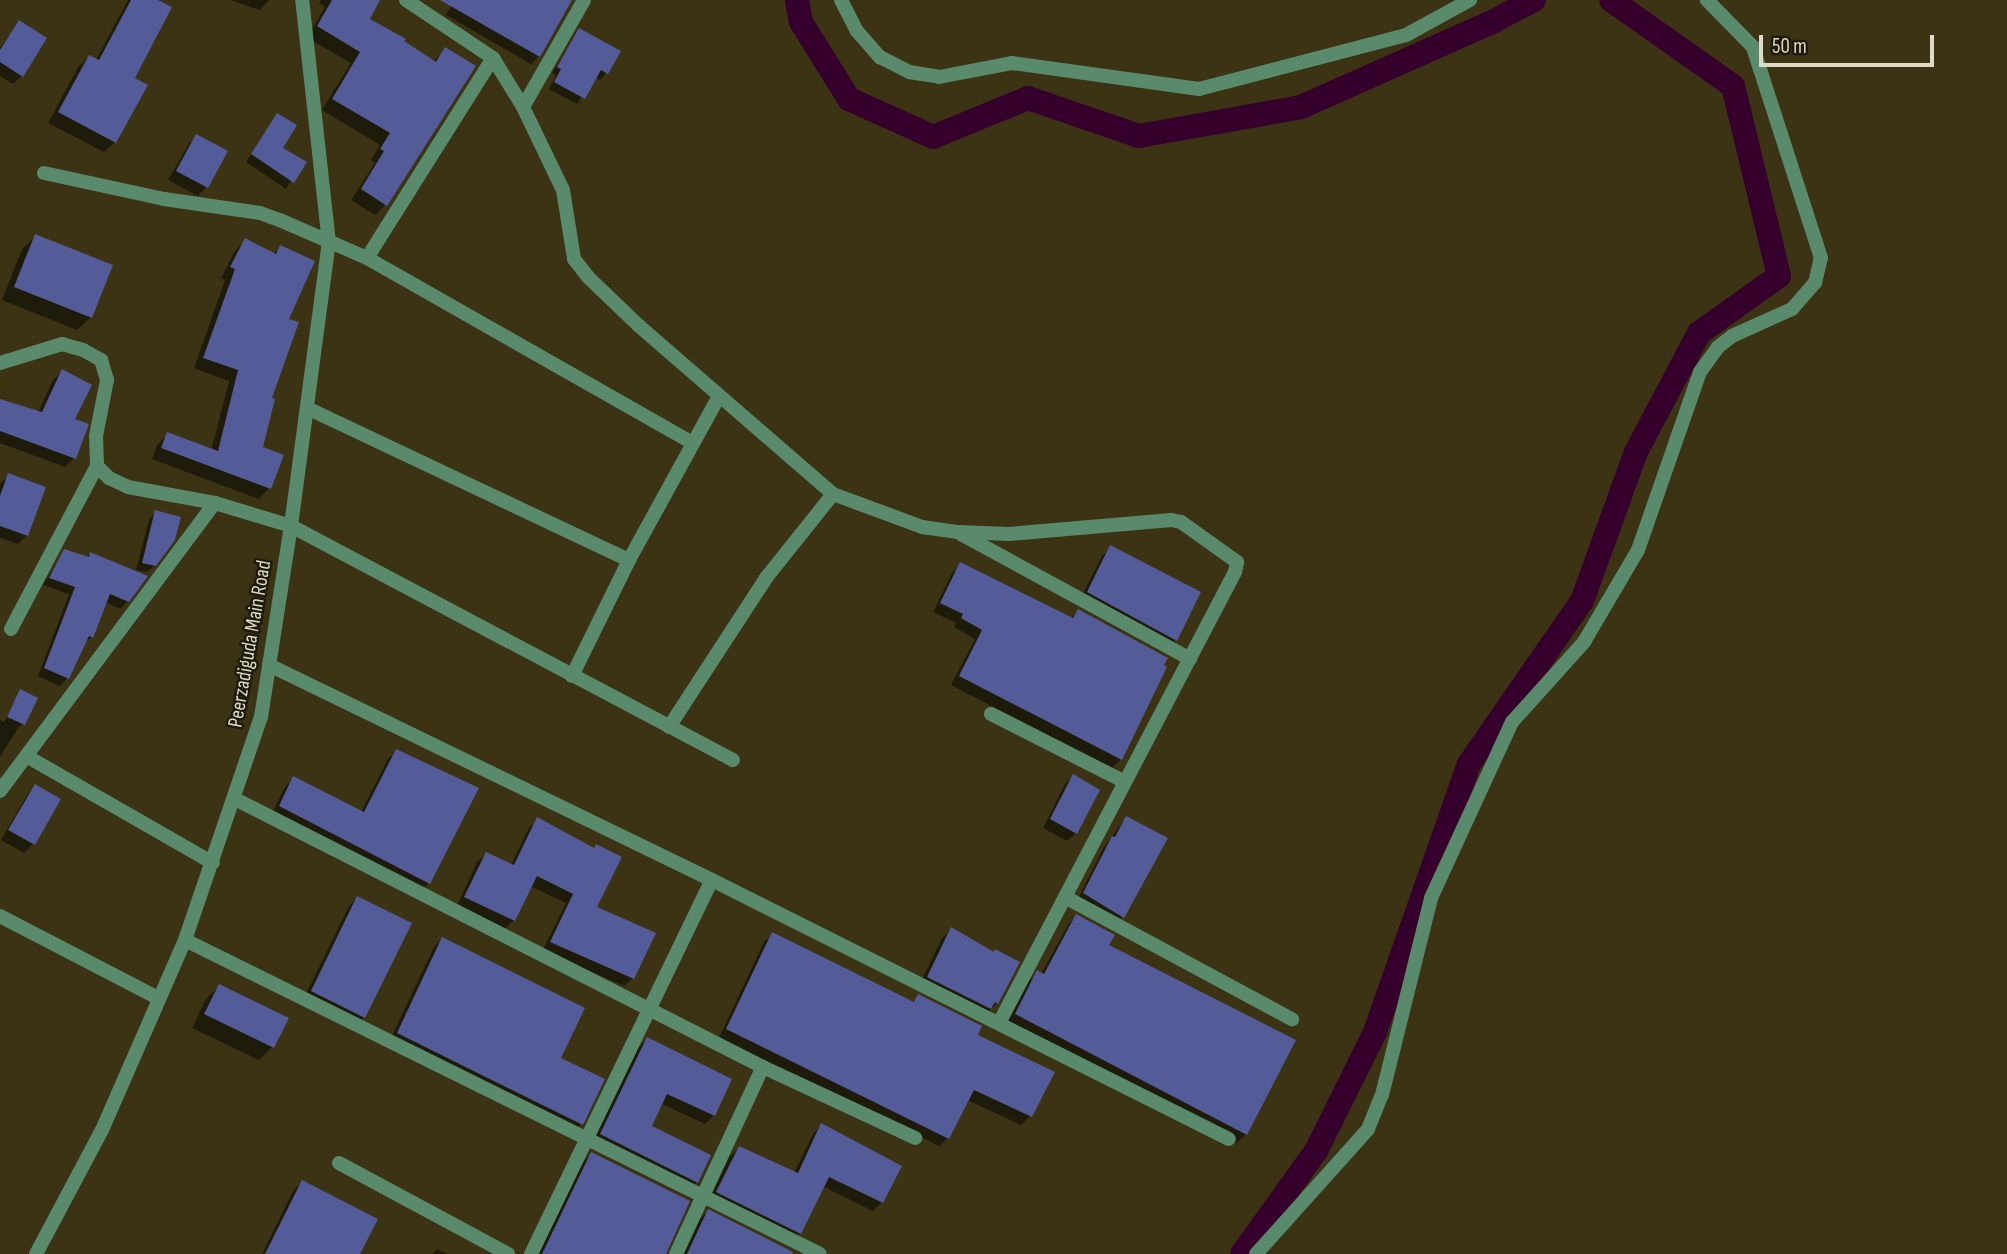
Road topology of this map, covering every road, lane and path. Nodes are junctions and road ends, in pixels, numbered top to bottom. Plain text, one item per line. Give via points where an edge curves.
1 (302, 0) edge
2 (406, 0) edge
3 (584, 0) edge
4 (841, 0) edge
5 (1470, 0) edge
6 (1707, 0) edge
7 (493, 58) junction
8 (523, 107) junction
9 (44, 173) dead end
10 (329, 243) junction
11 (366, 258) junction
12 (0, 363) edge
13 (719, 396) junction
14 (307, 408) junction
15 (692, 443) junction
16 (97, 466) junction
17 (833, 494) junction
18 (215, 503) junction
19 (291, 526) junction
20 (957, 532) junction
21 (629, 560) junction
22 (11, 629) dead end
23 (1190, 659) junction
24 (269, 665) junction
25 (572, 676) junction
26 (990, 714) dead end
27 (669, 727) junction
28 (27, 757) junction
29 (733, 760) dead end
30 (1125, 782) junction
31 (0, 791) edge
32 (235, 799) junction
33 (213, 863) junction
34 (712, 880) junction
35 (1065, 897) junction
36 (0, 916) edge
37 (185, 940) junction
38 (158, 998) junction
39 (649, 1009) junction
40 (1292, 1019) dead end
41 (999, 1023) junction
42 (763, 1067) junction
43 (585, 1138) junction
44 (915, 1138) dead end
45 (1229, 1139) dead end
46 (339, 1163) dead end
47 (704, 1199) junction
48 (36, 1254) edge
49 (508, 1254) edge
50 (531, 1254) edge
51 (676, 1254) edge
52 (820, 1254) edge
53 (1256, 1254) edge

1 - 10 street, Peerzadiguda Main Road
2 - 7 street
3 - 8 street
4 - 5 street via 857,31 880,57 909,72 939,77 1012,63 1199,89 1406,35
6 - 53 street via 1753,47 1821,258 1815,284 1792,309 1725,341 1700,372 1638,550 1584,642 1512,722 1431,898 1382,1095 1367,1129
7 - 8 street
7 - 11 street
8 - 13 street via 563,190 574,259 638,325
9 - 10 street via 164,199 260,213
10 - 11 street
10 - 14 street, Peerzadiguda Main Road
11 - 15 street
12 - 16 street via 62,344 101,360 107,380 96,436
13 - 15 street
13 - 17 street
14 - 19 street, Peerzadiguda Main Road
14 - 21 street
15 - 21 street
16 - 18 street via 128,487
16 - 22 street
17 - 20 street via 922,527
17 - 27 street via 766,578
18 - 19 street
18 - 28 street
19 - 24 street, Peerzadiguda Main Road
19 - 25 street
20 - 23 street
20 - 23 street via 1009,534 1181,522 1237,562
21 - 25 street
23 - 30 street
24 - 32 street, Peerzadiguda Main Road via 261,717
24 - 34 street
25 - 27 street
26 - 30 street
27 - 29 street
28 - 31 street
28 - 33 street
30 - 35 street
32 - 33 street, Peerzadiguda Main Road
32 - 39 street
33 - 37 street, Peerzadiguda Main Road
34 - 39 street
34 - 41 street
35 - 40 street
35 - 41 street
36 - 38 street
37 - 38 street, Peerzadiguda Main Road
37 - 43 street
38 - 48 street, Peerzadiguda Main Road via 102,1130
39 - 42 street
39 - 43 street
41 - 45 street
42 - 44 street
42 - 47 street
43 - 47 street
43 - 50 street
46 - 49 street
47 - 51 street
47 - 52 street

